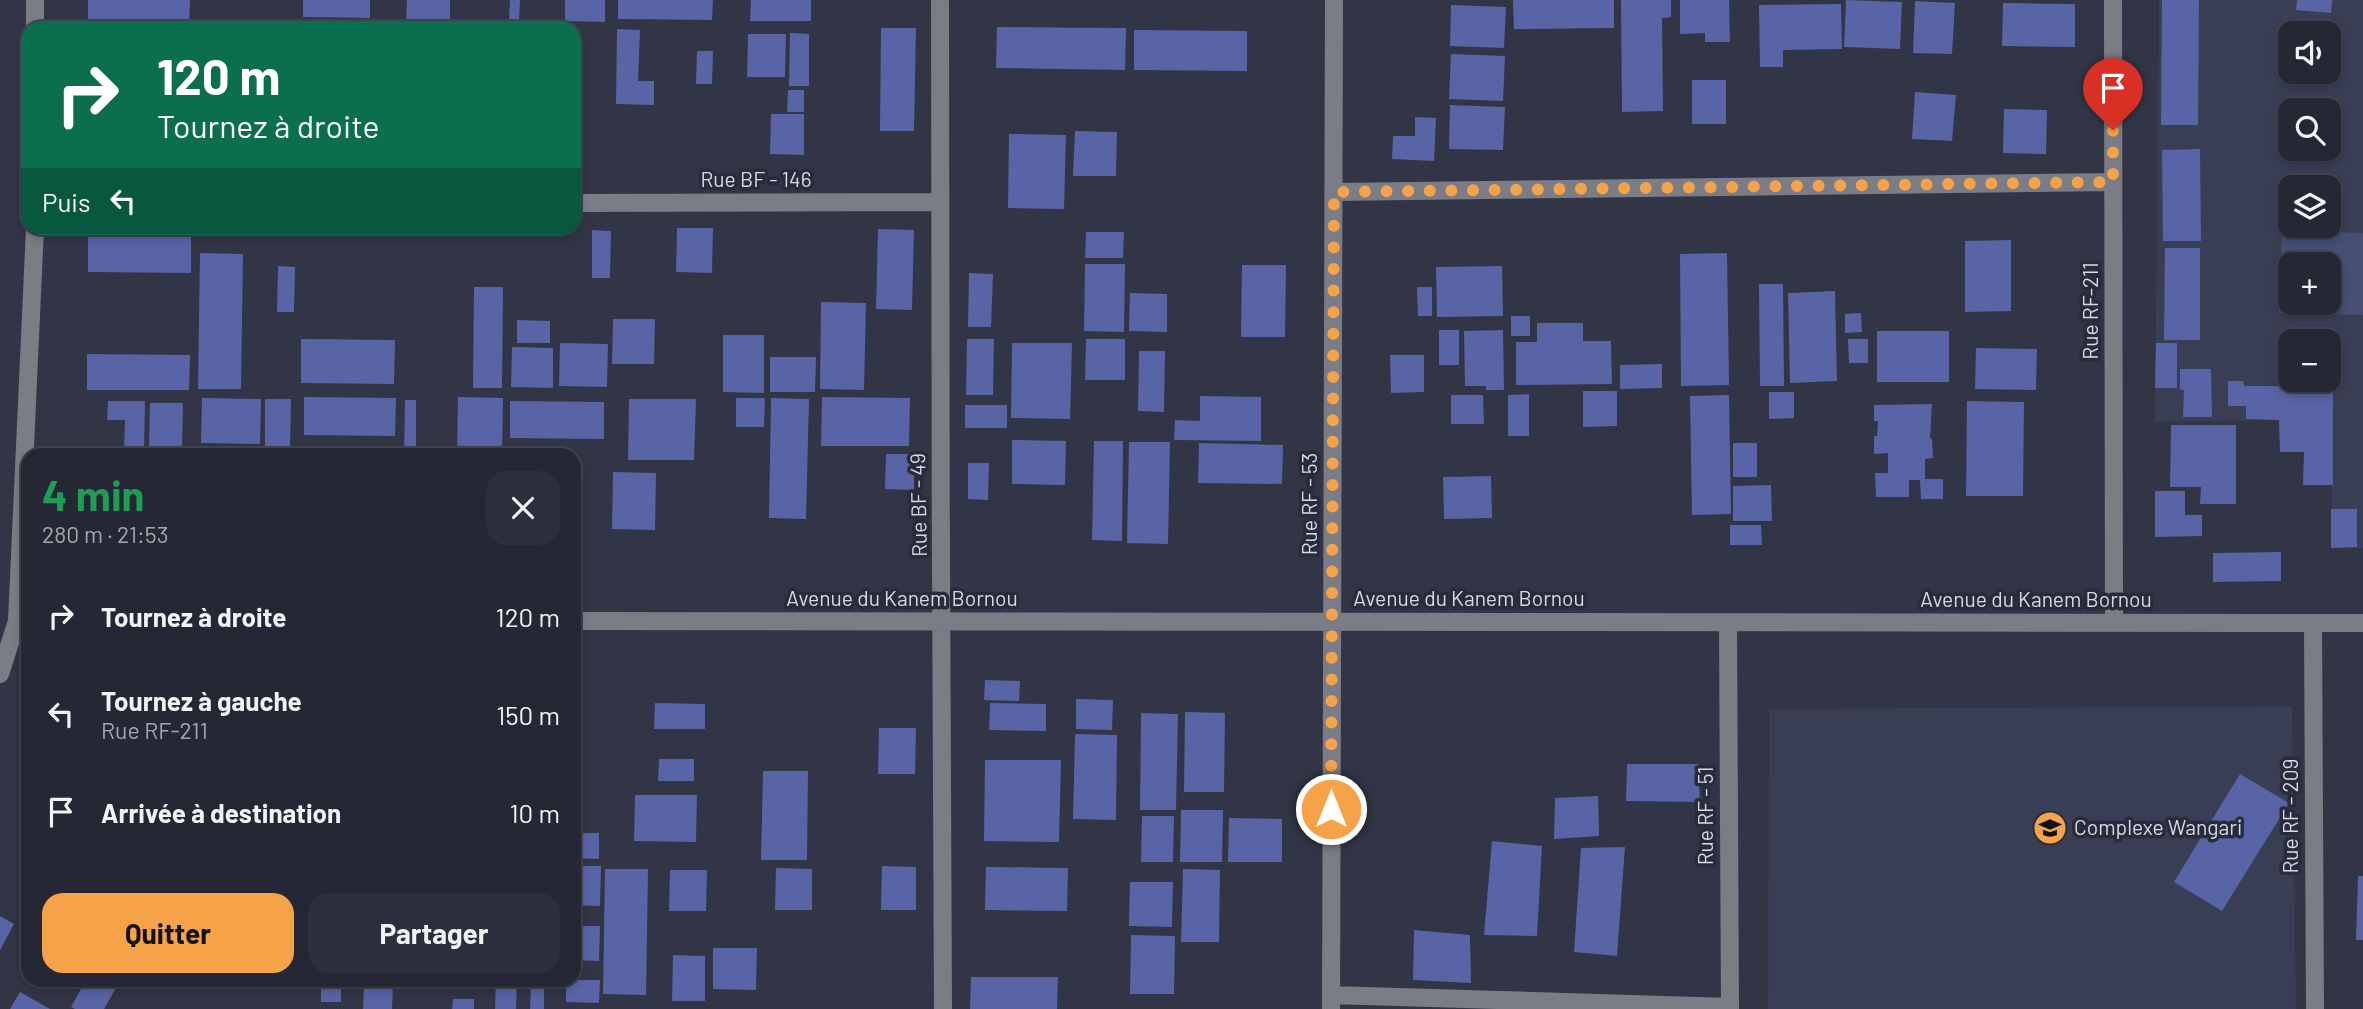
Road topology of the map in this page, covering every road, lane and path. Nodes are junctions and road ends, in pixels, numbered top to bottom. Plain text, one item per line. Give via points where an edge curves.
1 (35, 0) edge
2 (940, 0) edge
3 (1334, 0) edge
4 (2113, 0) edge
5 (35, 21) edge
6 (2113, 182) junction
7 (1334, 192) junction
8 (938, 202) junction
9 (581, 204) edge
10 (34, 235) edge
11 (23, 448) edge
12 (21, 496) edge
13 (15, 620) edge
14 (581, 621) edge
15 (943, 622) junction
16 (1332, 622) junction
17 (1728, 622) junction
18 (2114, 623) junction
19 (2313, 623) junction
20 (2363, 623) edge
21 (0, 674) edge
22 (1331, 1002) edge
23 (1730, 1008) edge
24 (943, 1009) edge
25 (2315, 1009) edge

1 - 5 street
2 - 8 street, Rue BF - 49
3 - 7 street, Rue RF - 53
4 - 6 street, Rue RF-211
6 - 7 street
6 - 18 street, Rue RF-211
7 - 16 street, Rue RF - 53
8 - 9 street, Rue BF - 146
8 - 15 street, Rue BF - 49
10 - 11 street
12 - 13 street
13 - 21 street
14 - 15 street, Avenue du Kanem Bornou
15 - 16 street, Avenue du Kanem Bornou
15 - 24 street, Rue BF - 49
16 - 17 street, Avenue du Kanem Bornou
16 - 22 street, Rue RF - 53
17 - 18 street, Avenue du Kanem Bornou
17 - 23 street, Rue RF - 51
18 - 19 street, Avenue du Kanem Bornou
19 - 20 street, Avenue du Kanem Bornou
19 - 25 street, Rue RF - 209
22 - 23 street

